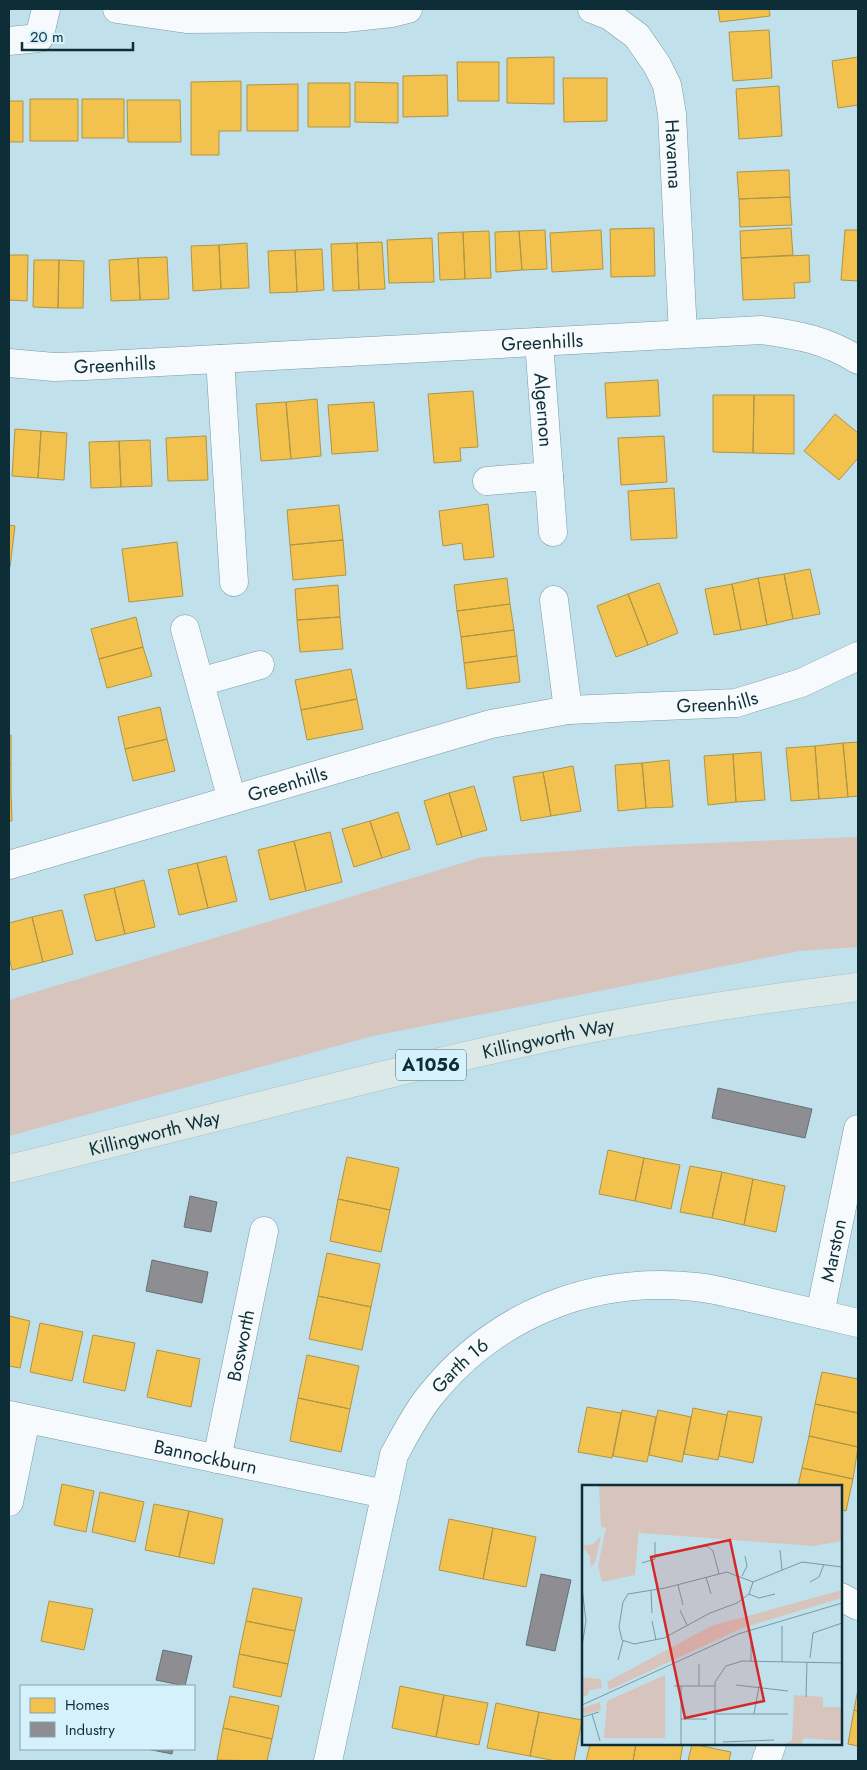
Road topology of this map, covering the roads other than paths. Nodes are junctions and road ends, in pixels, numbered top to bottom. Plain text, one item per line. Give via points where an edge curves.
1 (46, 9) edge
2 (117, 9) edge
3 (408, 9) edge
4 (592, 9) edge
5 (9, 41) edge
6 (683, 334) junction
7 (539, 342) junction
8 (220, 359) junction
9 (858, 360) edge
10 (9, 363) edge
11 (549, 476) junction
12 (488, 481) dead end
13 (553, 532) dead end
14 (234, 582) dead end
15 (554, 600) dead end
16 (185, 629) dead end
17 (858, 656) edge
18 (260, 665) dead end
19 (200, 682) junction
20 (568, 710) junction
21 (232, 800) junction
22 (9, 865) edge
23 (858, 987) edge
24 (858, 1129) edge
25 (9, 1169) edge
26 (264, 1231) dead end
27 (820, 1314) junction
28 (858, 1323) edge
29 (18, 1417) edge
30 (217, 1459) junction
31 (385, 1494) junction
32 (9, 1502) edge
33 (772, 1745) edge
34 (328, 1761) edge
35 (766, 1761) edge

1 - 5 street via 39,38
2 - 3 street via 186,19 345,18
4 - 6 street, Havanna via 610,16 636,36 667,85 672,114
6 - 7 street, Greenhills
6 - 9 street, Greenhills via 762,330 808,337
7 - 8 street, Greenhills
7 - 11 street, Algernon
8 - 10 street, Greenhills via 54,367
8 - 14 street
11 - 12 street
11 - 13 street, Algernon
15 - 20 street
16 - 19 street
17 - 20 street, Greenhills via 801,682 736,703
18 - 19 street
19 - 21 street
20 - 21 street, Greenhills via 491,724
21 - 22 street, Greenhills
23 - 25 main road, Killingworth Way / A1056 via 743,1002 574,1032
24 - 27 street, Marston
26 - 30 street, Bosworth
27 - 28 street, Garth 16
27 - 31 street, Garth 16 via 698,1287 658,1284 581,1294 543,1308 500,1330 445,1377 411,1422 394,1455
29 - 30 street, Bannockburn
29 - 32 street, Bannockburn
30 - 31 street, Bannockburn
31 - 34 street, Garth 16
33 - 35 street

